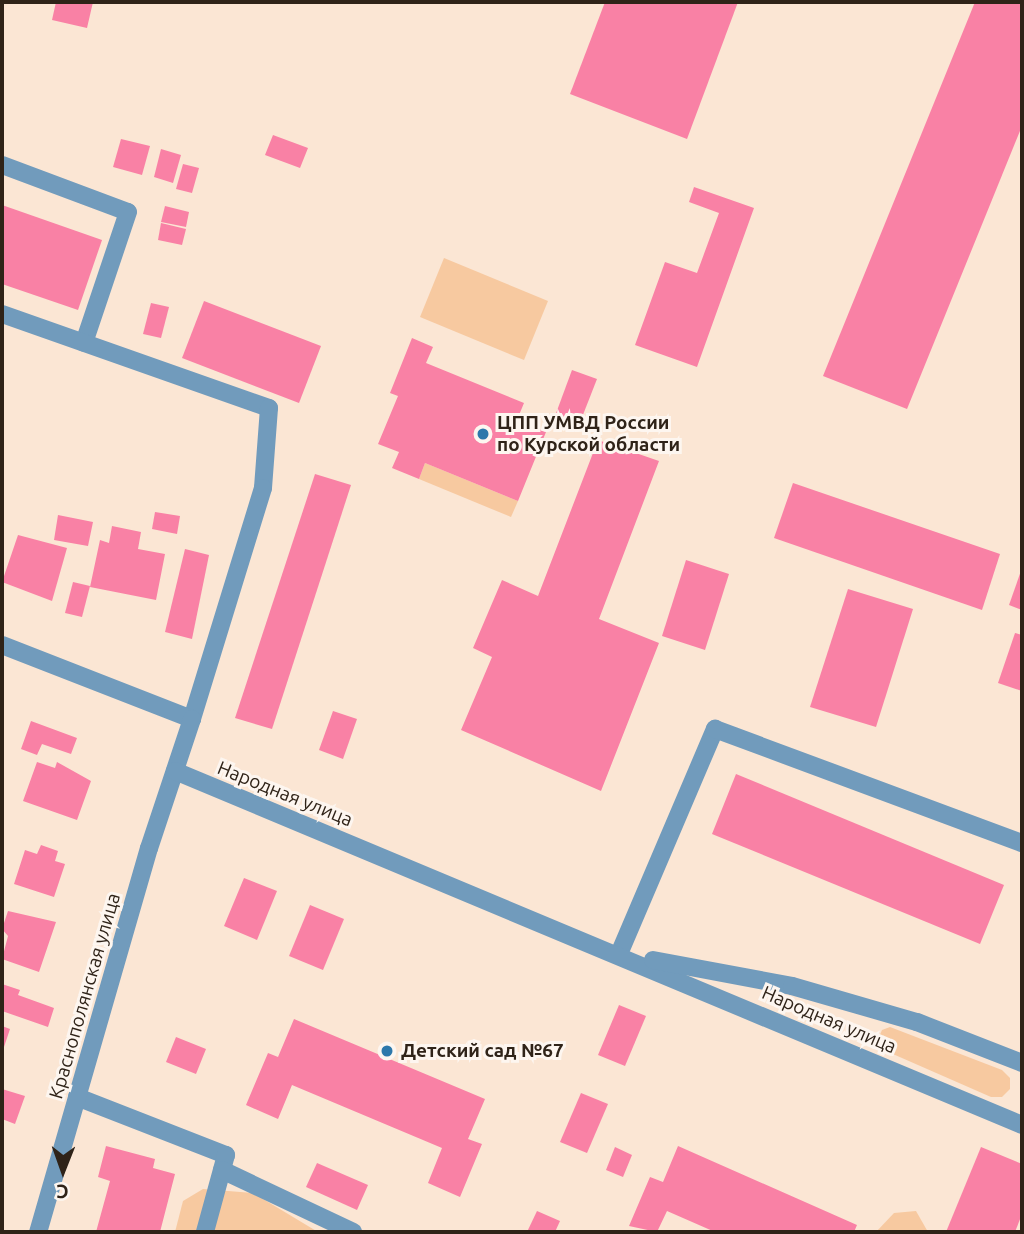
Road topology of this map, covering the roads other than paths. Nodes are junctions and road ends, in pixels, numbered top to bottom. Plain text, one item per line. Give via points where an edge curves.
1 (2, 165) edge
2 (2, 314) edge
3 (84, 343) junction
4 (2, 645) edge
5 (192, 719) junction
6 (175, 771) junction
7 (1022, 843) edge
8 (619, 954) junction
9 (1022, 1063) edge
10 (77, 1097) junction
11 (1022, 1125) edge
12 (222, 1170) junction
13 (38, 1232) edge
14 (205, 1232) edge
15 (352, 1232) edge

1 - 3 street via 128,212
2 - 3 street
3 - 5 street via 269,408 263,488
4 - 5 street
5 - 6 street
6 - 8 street, Народная улица
6 - 10 street, Краснополянская улица
7 - 8 street via 715,729
8 - 9 street, Народная улица via 792,986 917,1022
8 - 11 street, Народная улица
10 - 12 street via 226,1155
10 - 13 street, Краснополянская улица
12 - 14 street
12 - 15 street

